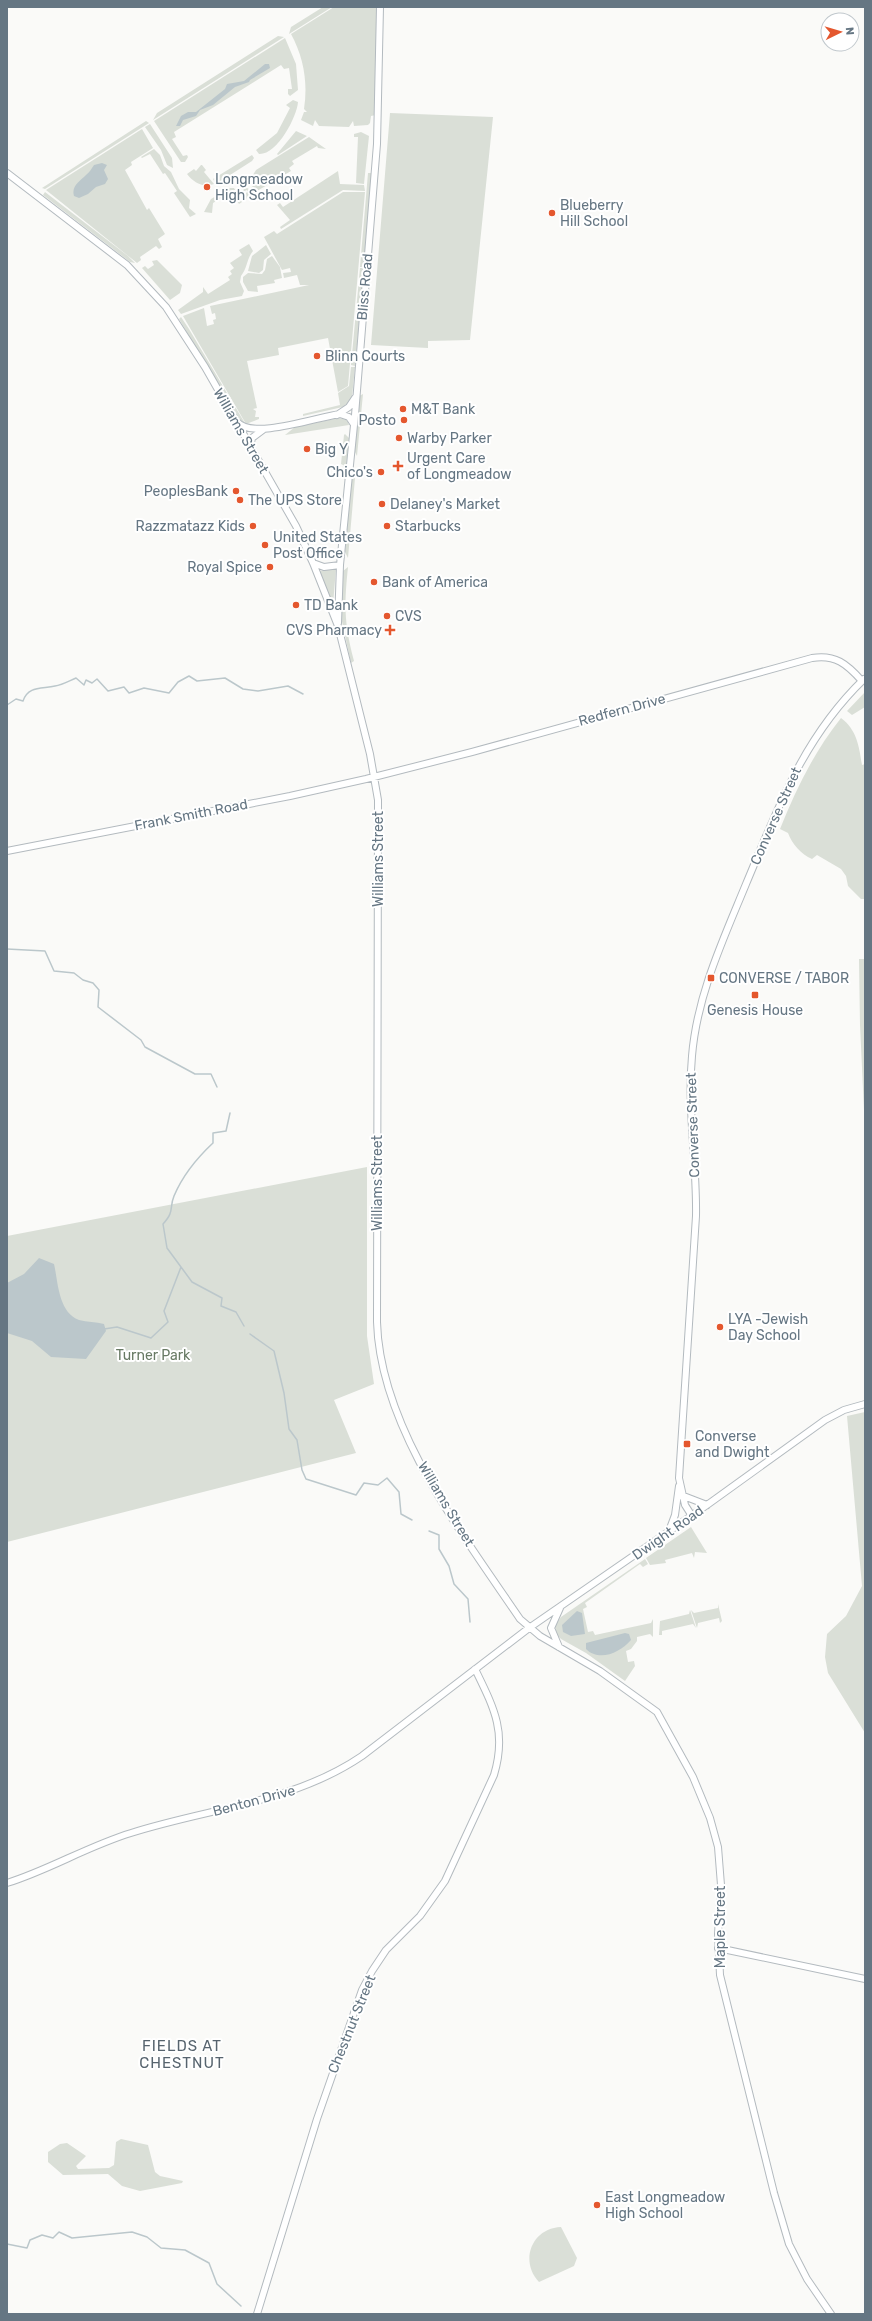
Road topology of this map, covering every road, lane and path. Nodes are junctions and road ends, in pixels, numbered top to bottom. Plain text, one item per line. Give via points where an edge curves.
1 (380, 7) edge
2 (7, 173) edge
3 (355, 398) junction
4 (337, 415) junction
5 (236, 421) junction
6 (353, 423) junction
7 (266, 429) junction
8 (250, 447) junction
9 (313, 563) junction
10 (340, 565) junction
11 (338, 626) junction
12 (864, 680) edge
13 (374, 776) junction
14 (7, 851) edge
15 (865, 1404) edge
16 (680, 1485) junction
17 (681, 1495) junction
18 (707, 1505) junction
19 (692, 1516) junction
20 (670, 1531) junction
21 (560, 1607) junction
22 (528, 1628) junction
23 (560, 1648) junction
24 (475, 1669) junction
25 (7, 1883) edge
26 (718, 1948) junction
27 (865, 1979) edge
28 (257, 2314) edge
29 (830, 2314) edge

1 - 3 main road, Bliss Road via 377,144
2 - 5 main road, Williams Street via 116,256 151,290 181,328
3 - 4 main road via 349,407
3 - 6 main road, Bliss Road
4 - 6 main road via 347,416
4 - 7 main road
5 - 7 main road via 247,429
5 - 8 main road, Williams Street
6 - 10 main road, Bliss Road
7 - 8 main road via 254,436
8 - 9 main road, Williams Street via 296,526
9 - 10 main road via 324,567
9 - 11 main road, Williams Street
10 - 11 main road, Bliss Road
11 - 13 main road, Williams Street
12 - 13 main road, Redfern Drive via 841,661 828,657 812,658 472,752
12 - 16 main road, Converse Street via 825,722 794,773 720,946 701,1003 690,1072 696,1206
13 - 14 main road, Frank Smith Road via 290,796
13 - 22 main road, Williams Street via 378,809 377,1315 380,1355 394,1401 426,1474
15 - 18 main road, Dwight Road via 847,1408 831,1416
16 - 17 main road, Converse Street
16 - 20 main road
17 - 18 main road
17 - 19 main road, Converse Street
18 - 19 main road, Dwight Road
19 - 20 main road, Dwight Road
20 - 21 main road, Dwight Road
21 - 22 main road, Dwight Road
21 - 23 main road via 551,1628
22 - 23 main road, Maple Street
22 - 24 main road, Dwight Road
23 - 26 main road, Maple Street via 600,1671 657,1712 681,1754 702,1796 718,1847 721,1885
24 - 25 main road, Benton Drive via 362,1756 316,1782 280,1795 125,1834
24 - 28 main road, Chestnut Street via 495,1712 500,1731 499,1758 494,1775 442,1886 420,1916 386,1950 362,1990 317,2119
26 - 27 main road
26 - 29 main road, Maple Street via 723,1987 784,2230 796,2259

